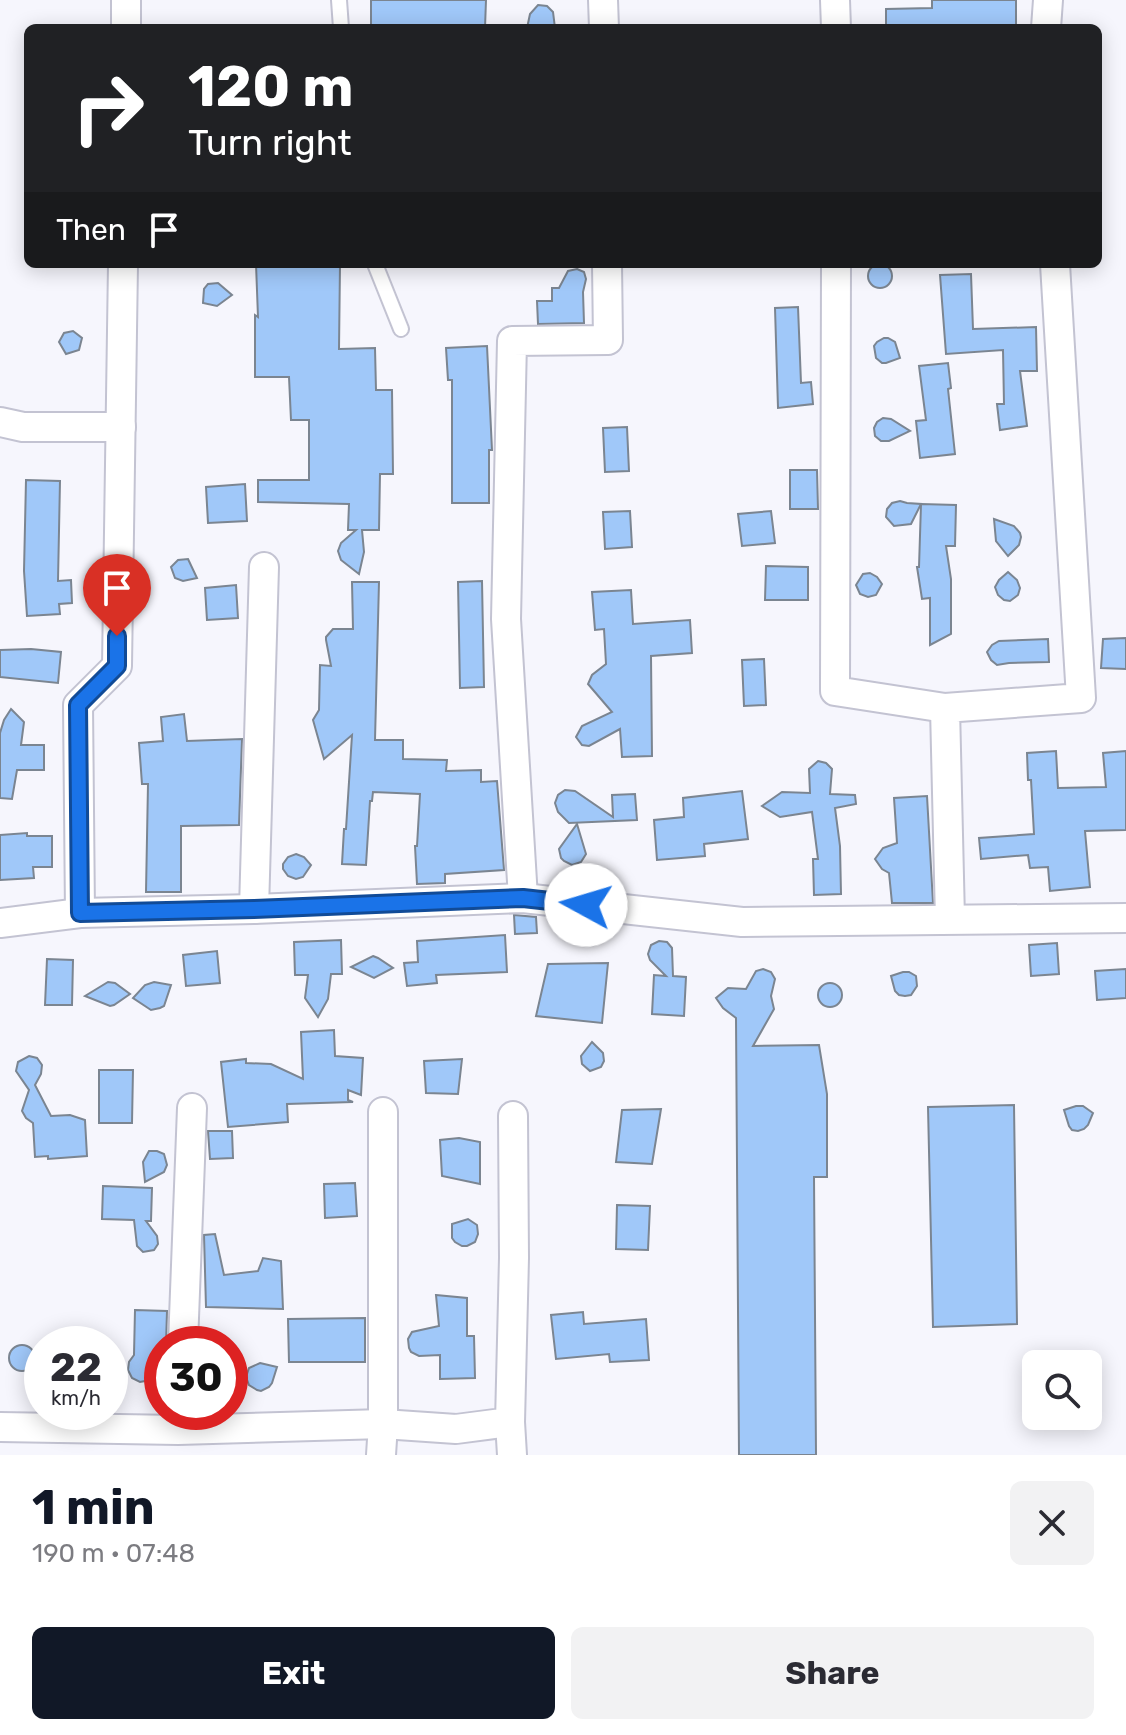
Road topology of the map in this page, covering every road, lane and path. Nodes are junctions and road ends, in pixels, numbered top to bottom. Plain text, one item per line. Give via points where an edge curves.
1 (126, 0) edge
2 (339, 0) edge
3 (603, 0) edge
4 (835, 0) edge
5 (1048, 0) edge
6 (126, 24) edge
7 (341, 24) edge
8 (604, 24) edge
9 (836, 24) edge
10 (1046, 24) edge
11 (123, 268) edge
12 (377, 268) edge
13 (607, 268) edge
14 (836, 268) edge
15 (1055, 268) edge
16 (401, 329) dead end
17 (0, 422) edge
18 (121, 427) junction
19 (264, 567) dead end
20 (945, 708) junction
21 (523, 898) junction
22 (254, 909) junction
23 (80, 913) junction
24 (1126, 918) edge
25 (950, 919) junction
26 (0, 923) edge
27 (192, 1108) dead end
28 (383, 1112) dead end
29 (513, 1116) dead end
30 (184, 1326) edge
31 (510, 1422) junction
32 (383, 1424) junction
33 (0, 1427) edge
34 (178, 1432) edge
35 (381, 1455) edge
36 (512, 1455) edge

1 - 6 street
2 - 7 lane
3 - 8 street
4 - 9 street
5 - 10 street
11 - 18 street
12 - 16 lane
13 - 21 street via 608,340 512,341 506,619
14 - 20 street via 835,691
15 - 20 street via 1081,698
17 - 18 street via 23,427
18 - 23 street via 117,666 78,705
19 - 22 street
20 - 25 street
21 - 22 street
21 - 25 street via 742,922
22 - 23 street
23 - 26 street
24 - 25 street
27 - 30 street
28 - 32 street
29 - 31 street
31 - 32 street via 456,1429
31 - 36 street
32 - 34 street
32 - 35 street
33 - 34 street

